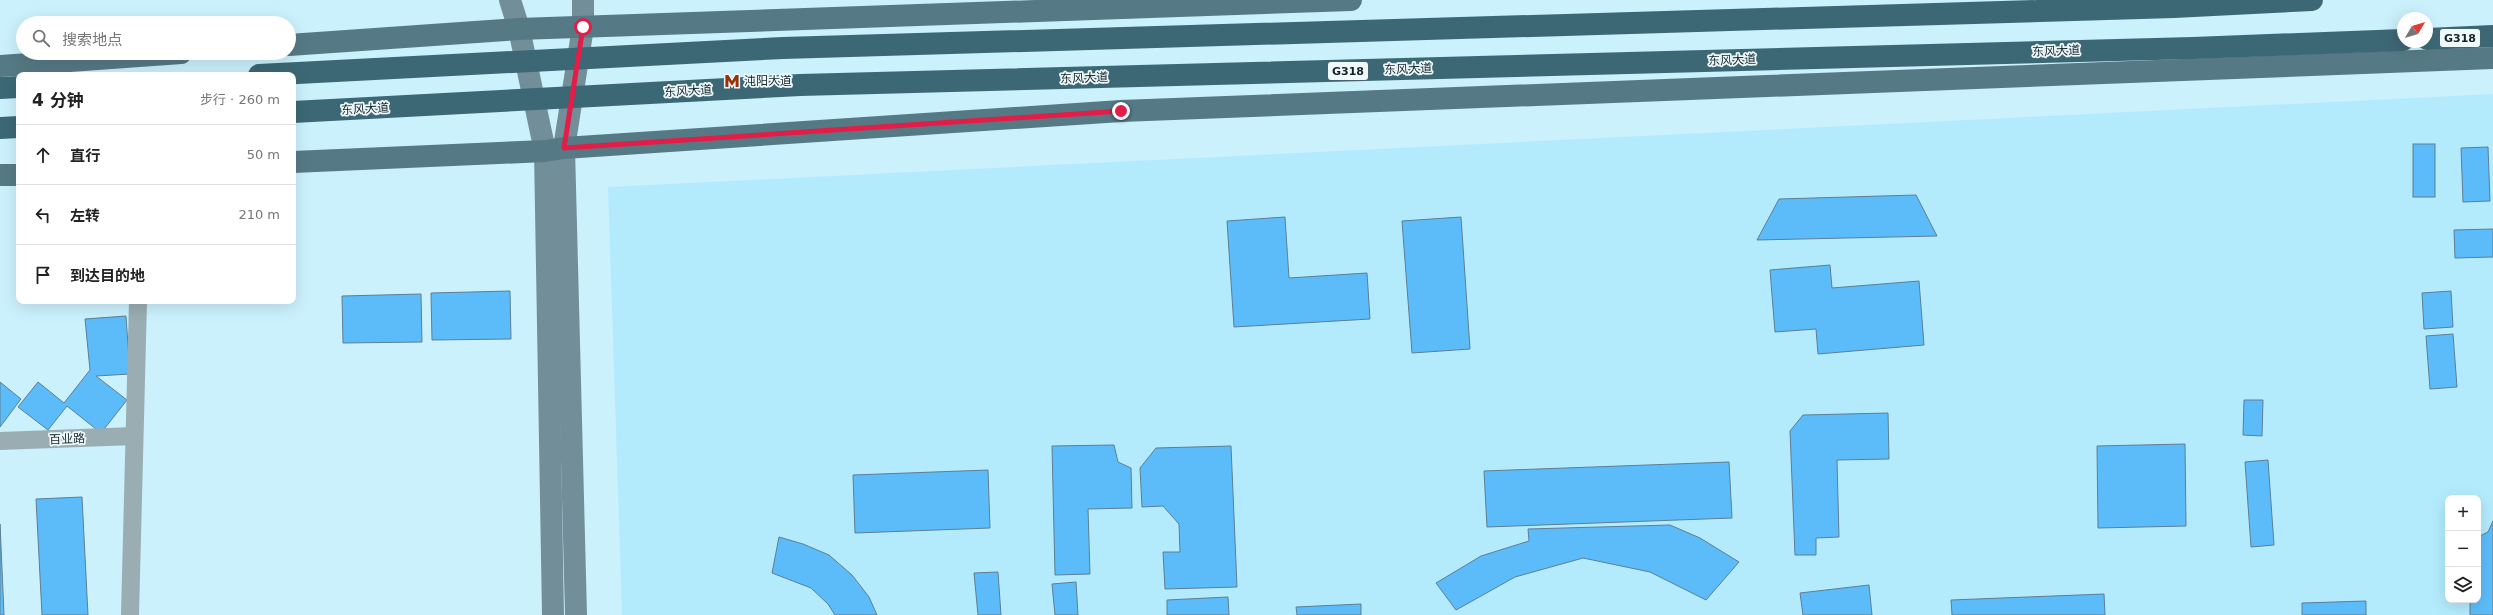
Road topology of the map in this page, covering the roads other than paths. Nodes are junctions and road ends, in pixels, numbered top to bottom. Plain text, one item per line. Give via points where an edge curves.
1 (510, 0) edge
2 (583, 0) edge
3 (1351, 0) edge
4 (2312, 0) edge
5 (583, 27) junction
6 (519, 29) junction
7 (2493, 36) edge
8 (2433, 39) edge
9 (2397, 40) edge
10 (296, 45) edge
11 (2493, 58) edge
12 (84, 60) edge
13 (0, 66) edge
14 (296, 73) edge
15 (0, 88) edge
16 (16, 88) edge
17 (296, 112) edge
18 (16, 127) edge
19 (0, 128) edge
20 (555, 150) junction
21 (296, 162) edge
22 (0, 175) edge
23 (16, 175) edge
24 (138, 304) edge
25 (134, 436) junction
26 (0, 442) edge
27 (130, 615) edge
28 (553, 615) edge
29 (576, 615) edge

1 - 6 main road
2 - 5 main road
3 - 5 main road
4 - 14 highway, bridge via 2158,8 790,47
5 - 6 main road
5 - 20 main road
6 - 10 main road
6 - 20 main road
7 - 8 highway, G318
9 - 17 highway, 东风大道 / G318, bridge via 808,85
11 - 20 main road via 1121,111
12 - 13 main road
15 - 16 highway
18 - 19 highway
20 - 21 main road
20 - 28 main road
20 - 29 main road
22 - 23 main road
24 - 25 street
25 - 26 street, 百业路
25 - 27 street

